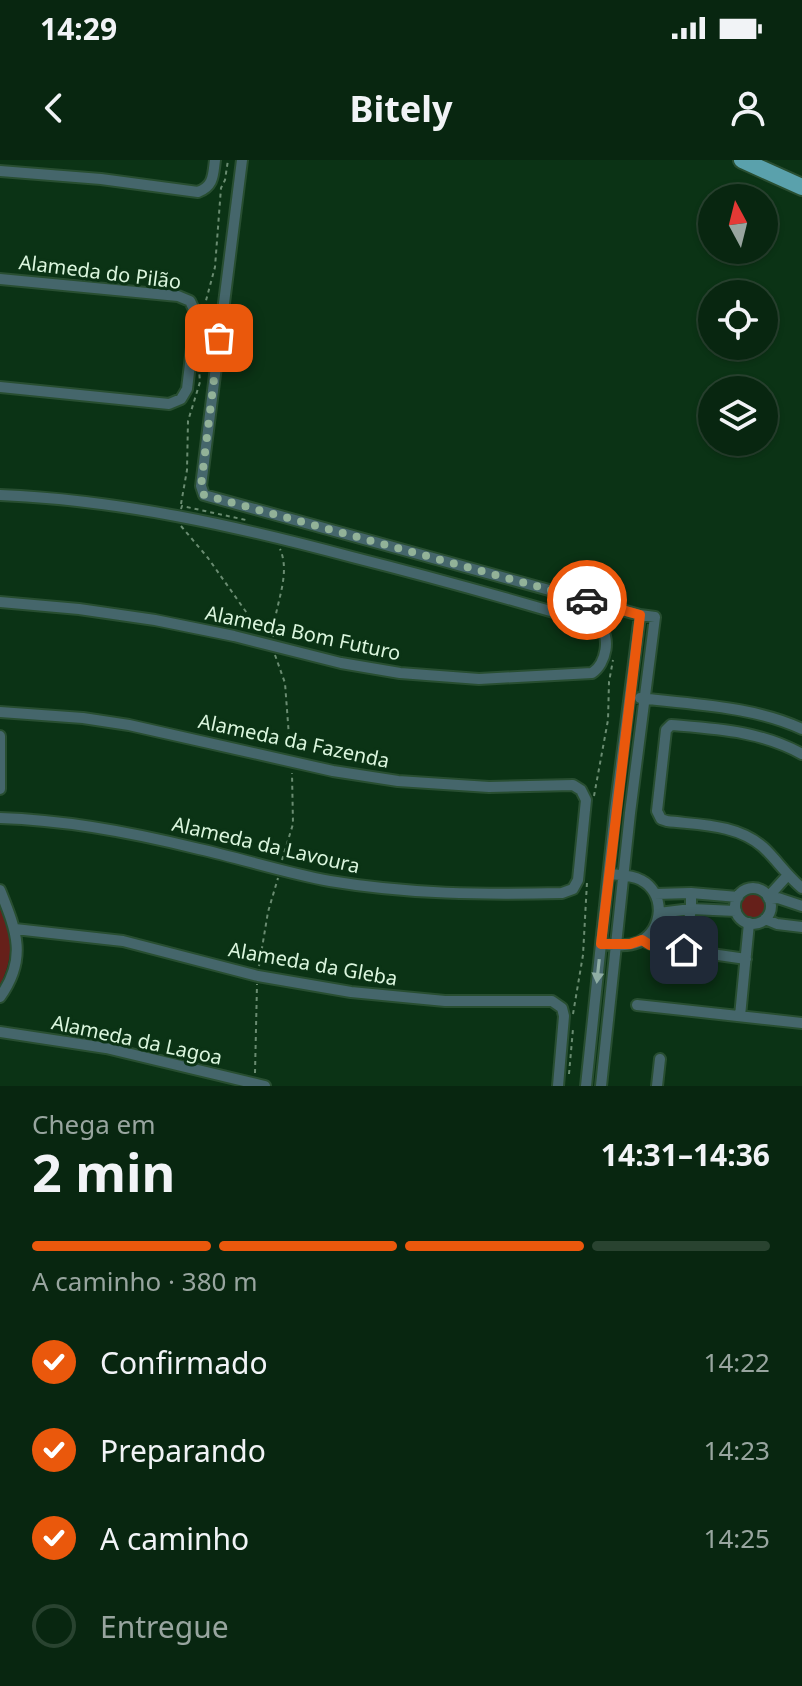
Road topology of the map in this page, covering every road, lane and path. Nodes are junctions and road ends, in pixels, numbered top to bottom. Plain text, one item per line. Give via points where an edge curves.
1 (215, 160) edge
2 (242, 160) edge
3 (742, 160) edge
4 (0, 171) edge
5 (802, 187) edge
6 (0, 279) edge
7 (0, 387) edge
8 (0, 495) edge
9 (180, 515) junction
10 (253, 522) dead end
11 (278, 545) dead end
12 (0, 602) edge
13 (640, 615) junction
14 (273, 645) junction
15 (614, 657) dead end
16 (629, 697) junction
17 (644, 699) junction
18 (0, 712) edge
19 (802, 729) edge
20 (0, 736) edge
21 (802, 754) edge
22 (291, 761) junction
23 (0, 789) edge
24 (594, 795) dead end
25 (0, 818) edge
26 (280, 871) junction
27 (587, 871) dead end
28 (610, 874) junction
29 (624, 876) junction
30 (787, 876) junction
31 (802, 888) edge
32 (573, 889) joint
33 (0, 890) edge
34 (691, 893) junction
35 (655, 894) junction
36 (738, 897) junction
37 (769, 898) junction
38 (802, 906) edge
39 (691, 909) junction
40 (736, 911) junction
41 (659, 913) junction
42 (765, 919) junction
43 (749, 923) junction
44 (802, 927) edge
45 (15, 929) junction
46 (642, 940) junction
47 (601, 944) junction
48 (616, 945) junction
49 (684, 950) junction
50 (746, 959) junction
51 (258, 976) junction
52 (0, 997) edge
53 (637, 1005) dead end
54 (740, 1016) junction
55 (573, 1017) dead end
56 (802, 1023) edge
57 (573, 1026) dead end
58 (0, 1032) edge
59 (660, 1059) dead end
60 (261, 1085) edge
61 (558, 1086) edge
62 (567, 1086) edge
63 (586, 1086) edge
64 (601, 1086) edge
65 (657, 1086) edge

1 - 4 street via 212,181 194,192
2 - 13 street via 204,495
3 - 5 main road
6 - 7 street, Alameda do Pilão via 183,297 196,314 187,389 169,404
8 - 9 street
9 - 10 path via 182,506
9 - 14 path via 178,522
9 - 14 street, Alameda Bom Futuro via 495,594 605,631 598,669 528,678 430,677 356,666
11 - 14 path via 284,569
12 - 14 street, Alameda Bom Futuro via 155,620
13 - 16 street
13 - 17 street via 655,617
14 - 22 path via 285,683
15 - 24 path
16 - 17 street
16 - 28 street
17 - 19 street via 726,708
17 - 29 street
18 - 22 street, Alameda da Fazenda via 129,725
20 - 23 street
21 - 30 street via 739,730 671,725 660,773 661,819 740,833 765,849
22 - 26 path via 293,824
22 - 32 street, Alameda da Fazenda via 398,781 489,787 568,784 581,790 586,804
25 - 26 street, Alameda da Lavoura via 138,835
26 - 32 street, Alameda da Lavoura via 424,892 484,895
26 - 51 path
27 - 55 path via 583,955
28 - 29 street
28 - 47 street
29 - 35 street via 642,880
29 - 48 street
30 - 31 street
30 - 37 street
33 - 45 street
34 - 35 street
34 - 36 street
34 - 39 street
35 - 41 street
36 - 37 street via 753,889
36 - 40 street
37 - 38 street
37 - 42 street
39 - 40 street
39 - 41 street
39 - 49 street
40 - 43 street
41 - 46 street
42 - 43 street
42 - 44 street
43 - 50 street
45 - 51 street, Alameda da Gleba via 123,941
45 - 52 street via 15,965
46 - 48 street
46 - 49 street
47 - 48 street
47 -> 63 street
48 - 64 street
49 - 50 street
50 - 54 street
51 - 60 path via 254,1064
51 - 61 street, Alameda da Gleba via 382,996 548,1000 559,1005 564,1016
53 - 54 street
54 - 56 street
57 - 62 path
58 - 60 street, Alameda da Lagoa via 106,1048
59 - 65 street

